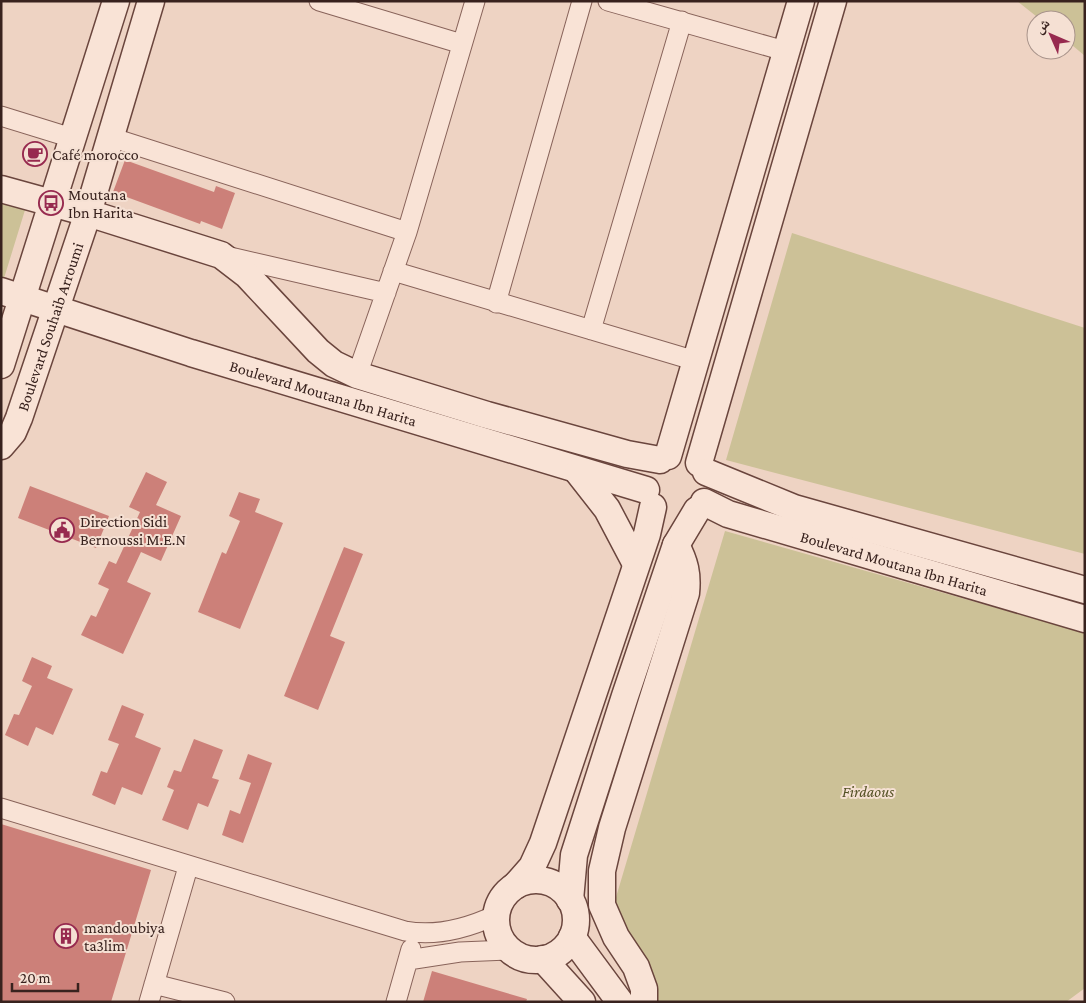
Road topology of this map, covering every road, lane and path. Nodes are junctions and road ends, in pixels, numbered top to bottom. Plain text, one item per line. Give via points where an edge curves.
1 (116, 1) edge
2 (151, 1) edge
3 (319, 1) edge
4 (475, 1) edge
5 (582, 1) edge
6 (608, 1) edge
7 (801, 1) edge
8 (833, 1) edge
9 (682, 21) junction
10 (462, 44) junction
11 (785, 51) junction
12 (1, 116) edge
13 (110, 137) junction
14 (72, 138) junction
15 (1, 189) edge
16 (51, 202) junction
17 (88, 213) junction
18 (407, 232) junction
19 (221, 255) junction
20 (393, 271) junction
21 (386, 293) junction
22 (11, 294) edge
23 (496, 302) junction
24 (55, 307) junction
25 (591, 330) junction
26 (696, 361) junction
27 (1, 364) edge
28 (357, 374) junction
29 (1, 446) edge
30 (664, 458) junction
31 (702, 468) junction
32 (578, 472) junction
33 (650, 499) junction
34 (701, 506) junction
35 (676, 545) junction
36 (636, 564) junction
37 (1085, 590) edge
38 (1085, 619) edge
39 (1, 808) edge
40 (188, 867) junction
41 (516, 885) junction
42 (570, 900) junction
43 (496, 915) junction
44 (415, 933) junction
45 (572, 937) junction
46 (508, 950) junction
47 (408, 960) junction
48 (543, 960) junction
49 (152, 993) edge
50 (225, 1002) edge
51 (396, 1002) edge
52 (582, 1002) edge
53 (620, 1002) edge
54 (644, 1002) edge

1 - 14 street, Boulevard Souhaib Arroumi
2 - 13 street, Boulevard Souhaib Arroumi
3 - 10 street
4 - 10 street
5 - 23 street
6 - 9 street
7 - 11 street
8 - 31 street
9 - 11 street
9 - 25 street
10 - 18 street
11 - 26 street
12 - 14 street
13 - 17 street, Boulevard Souhaib Arroumi
13 - 18 street
14 - 16 street, Boulevard Souhaib Arroumi
15 - 16 street, Boulevard Moutana Ibn Harita
16 - 17 street, Boulevard Moutana Ibn Harita
16 - 22 street, Boulevard Souhaib Arroumi
17 - 19 street, Boulevard Moutana Ibn Harita
17 - 24 street, Boulevard Souhaib Arroumi
18 - 20 street
19 - 21 street, Boulevard Moutana Ibn Harita
19 - 28 street, Boulevard Moutana Ibn Harita via 247,274 318,351 334,364
20 - 21 street
20 - 23 street
21 - 28 street
22 - 24 street, Boulevard Moutana Ibn Harita
22 - 27 street, Boulevard Souhaib Arroumi
23 - 25 street
24 - 29 street, Boulevard Souhaib Arroumi via 19,418 13,432
24 - 32 street, Boulevard Moutana Ibn Harita via 192,353
25 - 26 street
26 - 30 street
28 - 30 street, Boulevard Moutana Ibn Harita via 487,415 628,454
30 - 31 street via 679,454 690,457
30 - 33 street via 649,473
31 - 34 street via 709,482
31 - 37 street, Boulevard Moutana Ibn Harita via 794,508
32 - 33 street, Boulevard Moutana Ibn Harita
32 - 36 street via 608,509
33 - 34 street via 660,513 677,518 688,516
33 - 36 street
34 - 35 street
34 - 38 street, Boulevard Moutana Ibn Harita
35 - 42 street via 574,855
35 - 54 street via 684,561 686,593 612,828 602,871 602,904 616,937 636,966 644,989
36 - 41 street via 544,843 532,866
39 - 40 street
40 - 44 street
40 - 49 street
41 - 42 street via 540,880 563,891
41 - 43 street via 506,893
42 - 45 street via 575,912
43 - 44 street via 443,932
43 - 46 street via 496,928
44 - 47 street
45 - 48 street via 560,951
45 - 53 street
46 - 47 street via 460,952
46 - 48 street via 519,957
47 - 51 street
48 - 52 street
49 - 50 street

